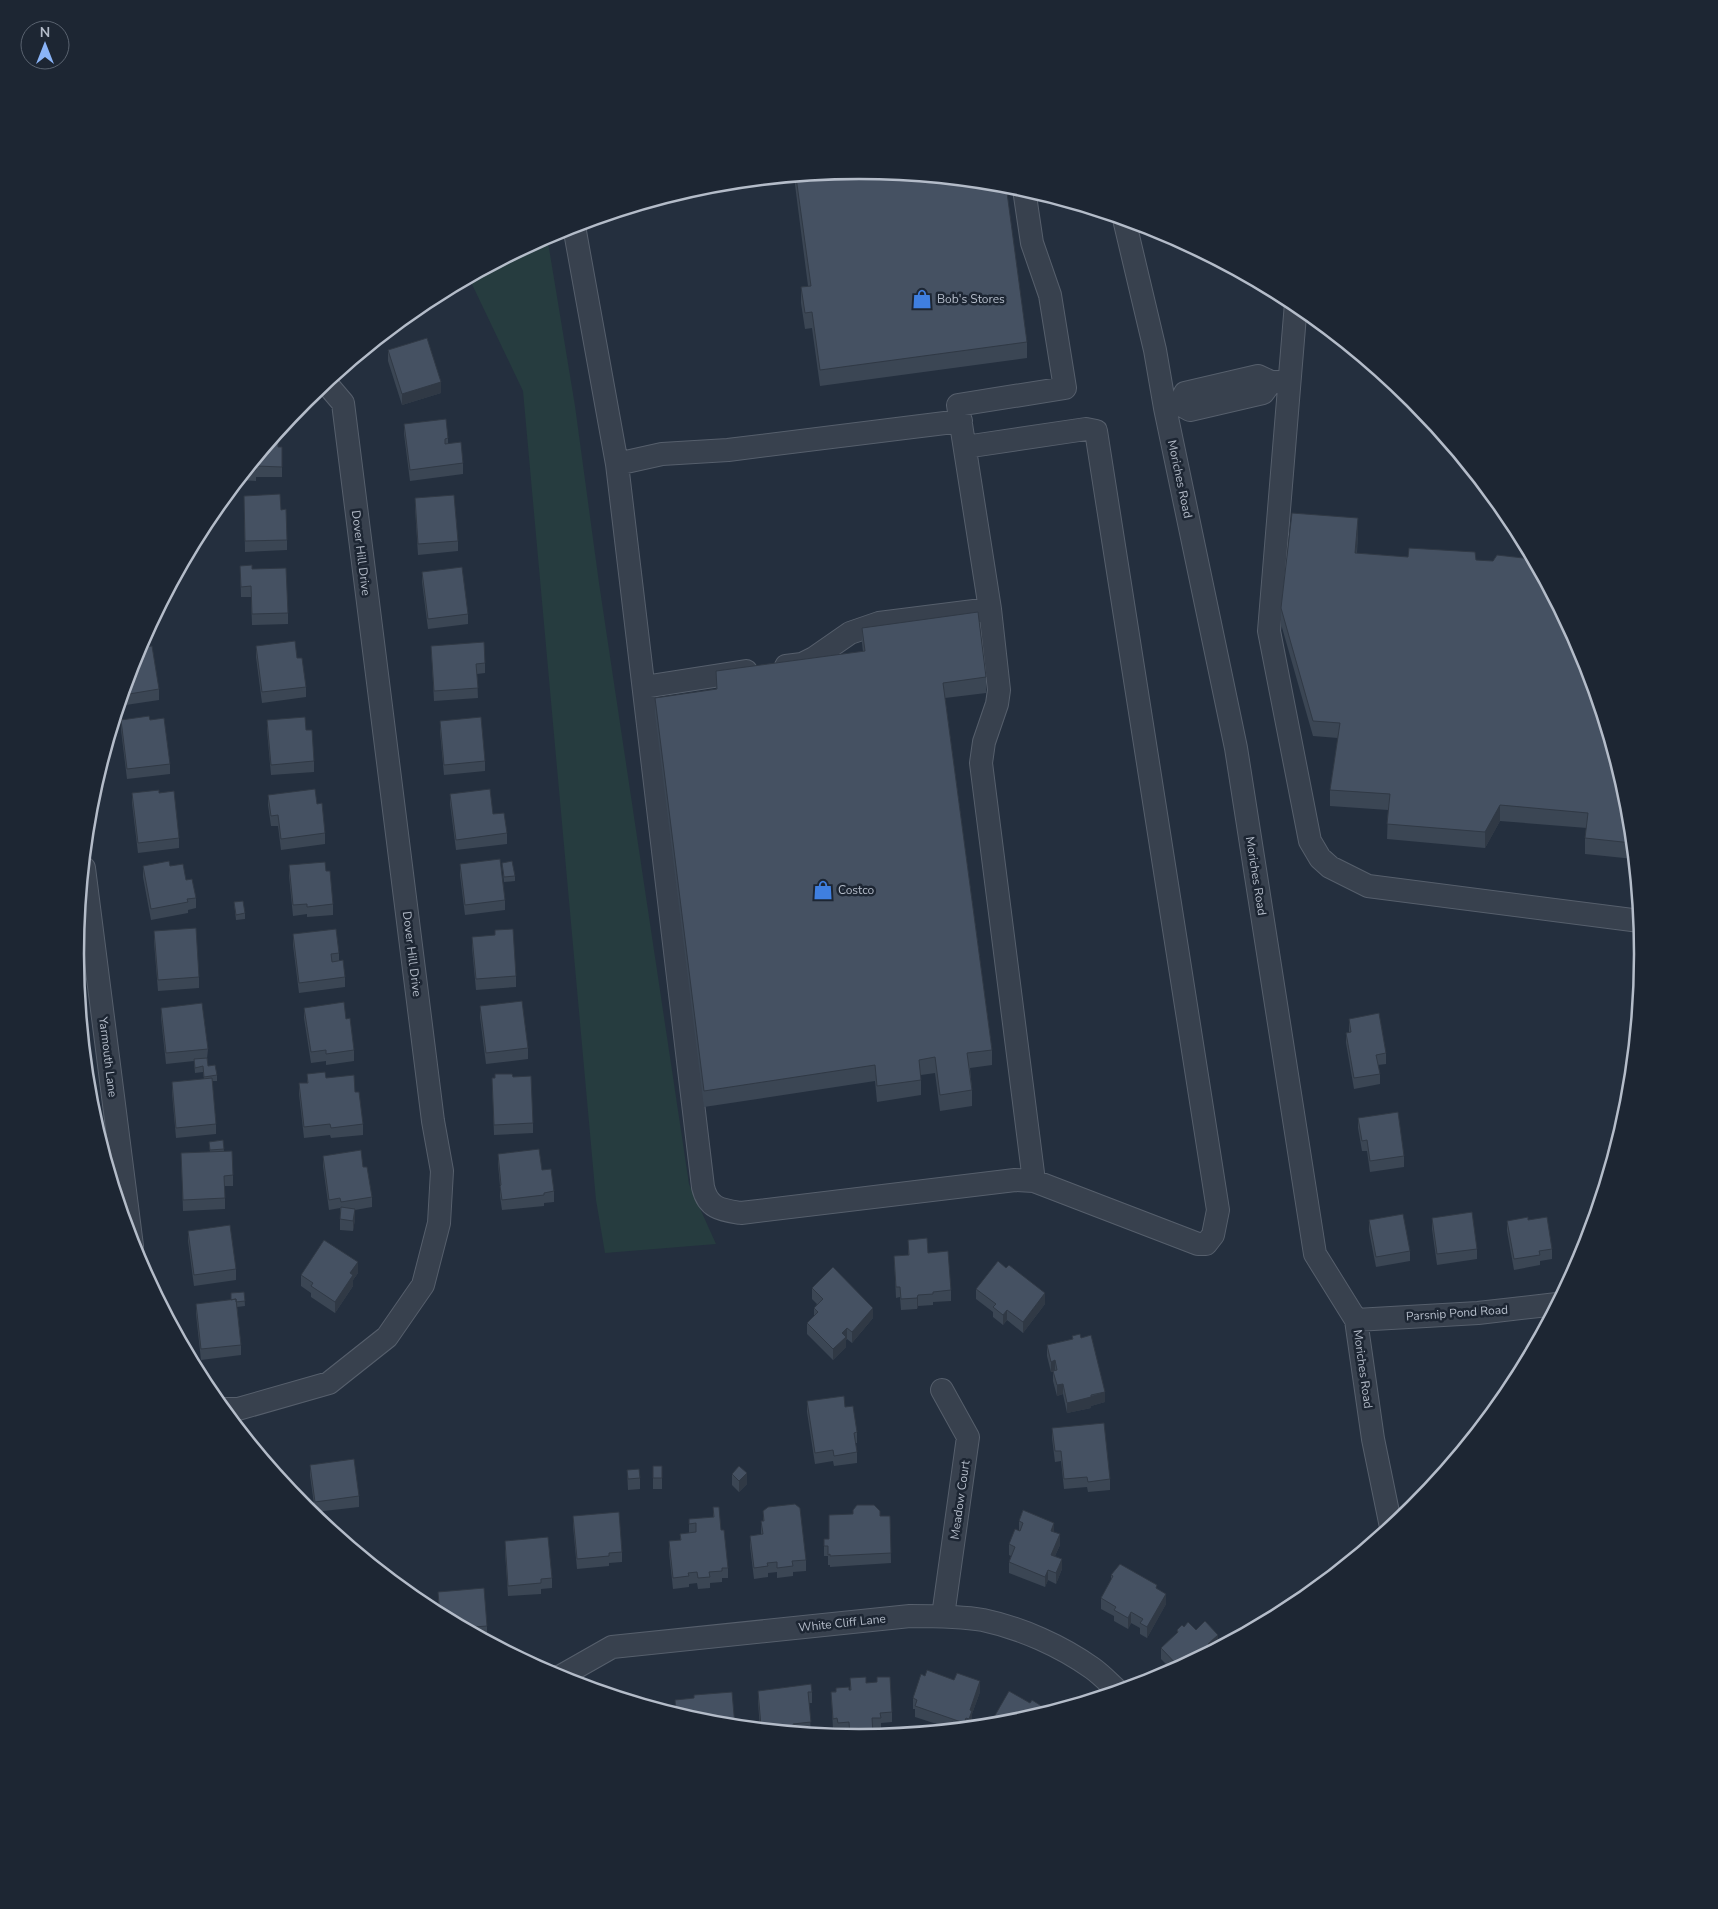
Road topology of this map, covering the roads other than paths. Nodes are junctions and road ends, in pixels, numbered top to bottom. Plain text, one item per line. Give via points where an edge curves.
1 (1025, 198) edge
2 (1126, 227) edge
3 (575, 233) edge
4 (1294, 313) edge
5 (1280, 382) junction
6 (330, 388) edge
7 (1172, 406) junction
8 (961, 421) junction
9 (965, 447) junction
10 (617, 464) junction
11 (990, 608) junction
12 (644, 687) junction
13 (87, 888) edge
14 (1633, 920) edge
15 (1034, 1181) junction
16 (127, 1211) edge
17 (1550, 1305) edge
18 (1356, 1320) junction
19 (942, 1390) dead end
20 (232, 1409) edge
21 (1389, 1519) edge
22 (943, 1616) junction
23 (567, 1673) edge
24 (1113, 1687) edge

1 - 8 street via 1032,243 1050,294 1065,388 958,405
2 - 7 street, Moriches Road
3 - 10 street
4 - 5 street
5 - 7 street via 1258,376 1186,392
5 - 14 street via 1269,631 1310,841 1320,858 1330,867 1368,886
6 - 20 street, Dover Hill Drive via 342,403 442,1171 440,1223 423,1284 387,1337 329,1383
7 - 18 street, Moriches Road via 1236,748 1315,1254
8 - 9 street
8 - 10 street via 728,450 662,454
9 - 11 street
9 - 15 street via 1096,430 1218,1210 1213,1235 1206,1244 1198,1244
10 - 12 street
11 - 12 street via 864,626 802,664
11 - 15 street via 999,690 981,763
12 - 15 street via 705,1197 719,1210 741,1213 1015,1180
13 - 16 street, Yarmouth Lane
17 - 18 street, Parsnip Pond Road
18 - 21 street, Moriches Road via 1373,1439
19 - 22 street, Meadow Court via 968,1437
22 - 23 street, White Cliff Lane via 910,1616 612,1647
22 - 24 street, White Cliff Lane via 983,1620 1017,1630 1060,1649 1093,1669

